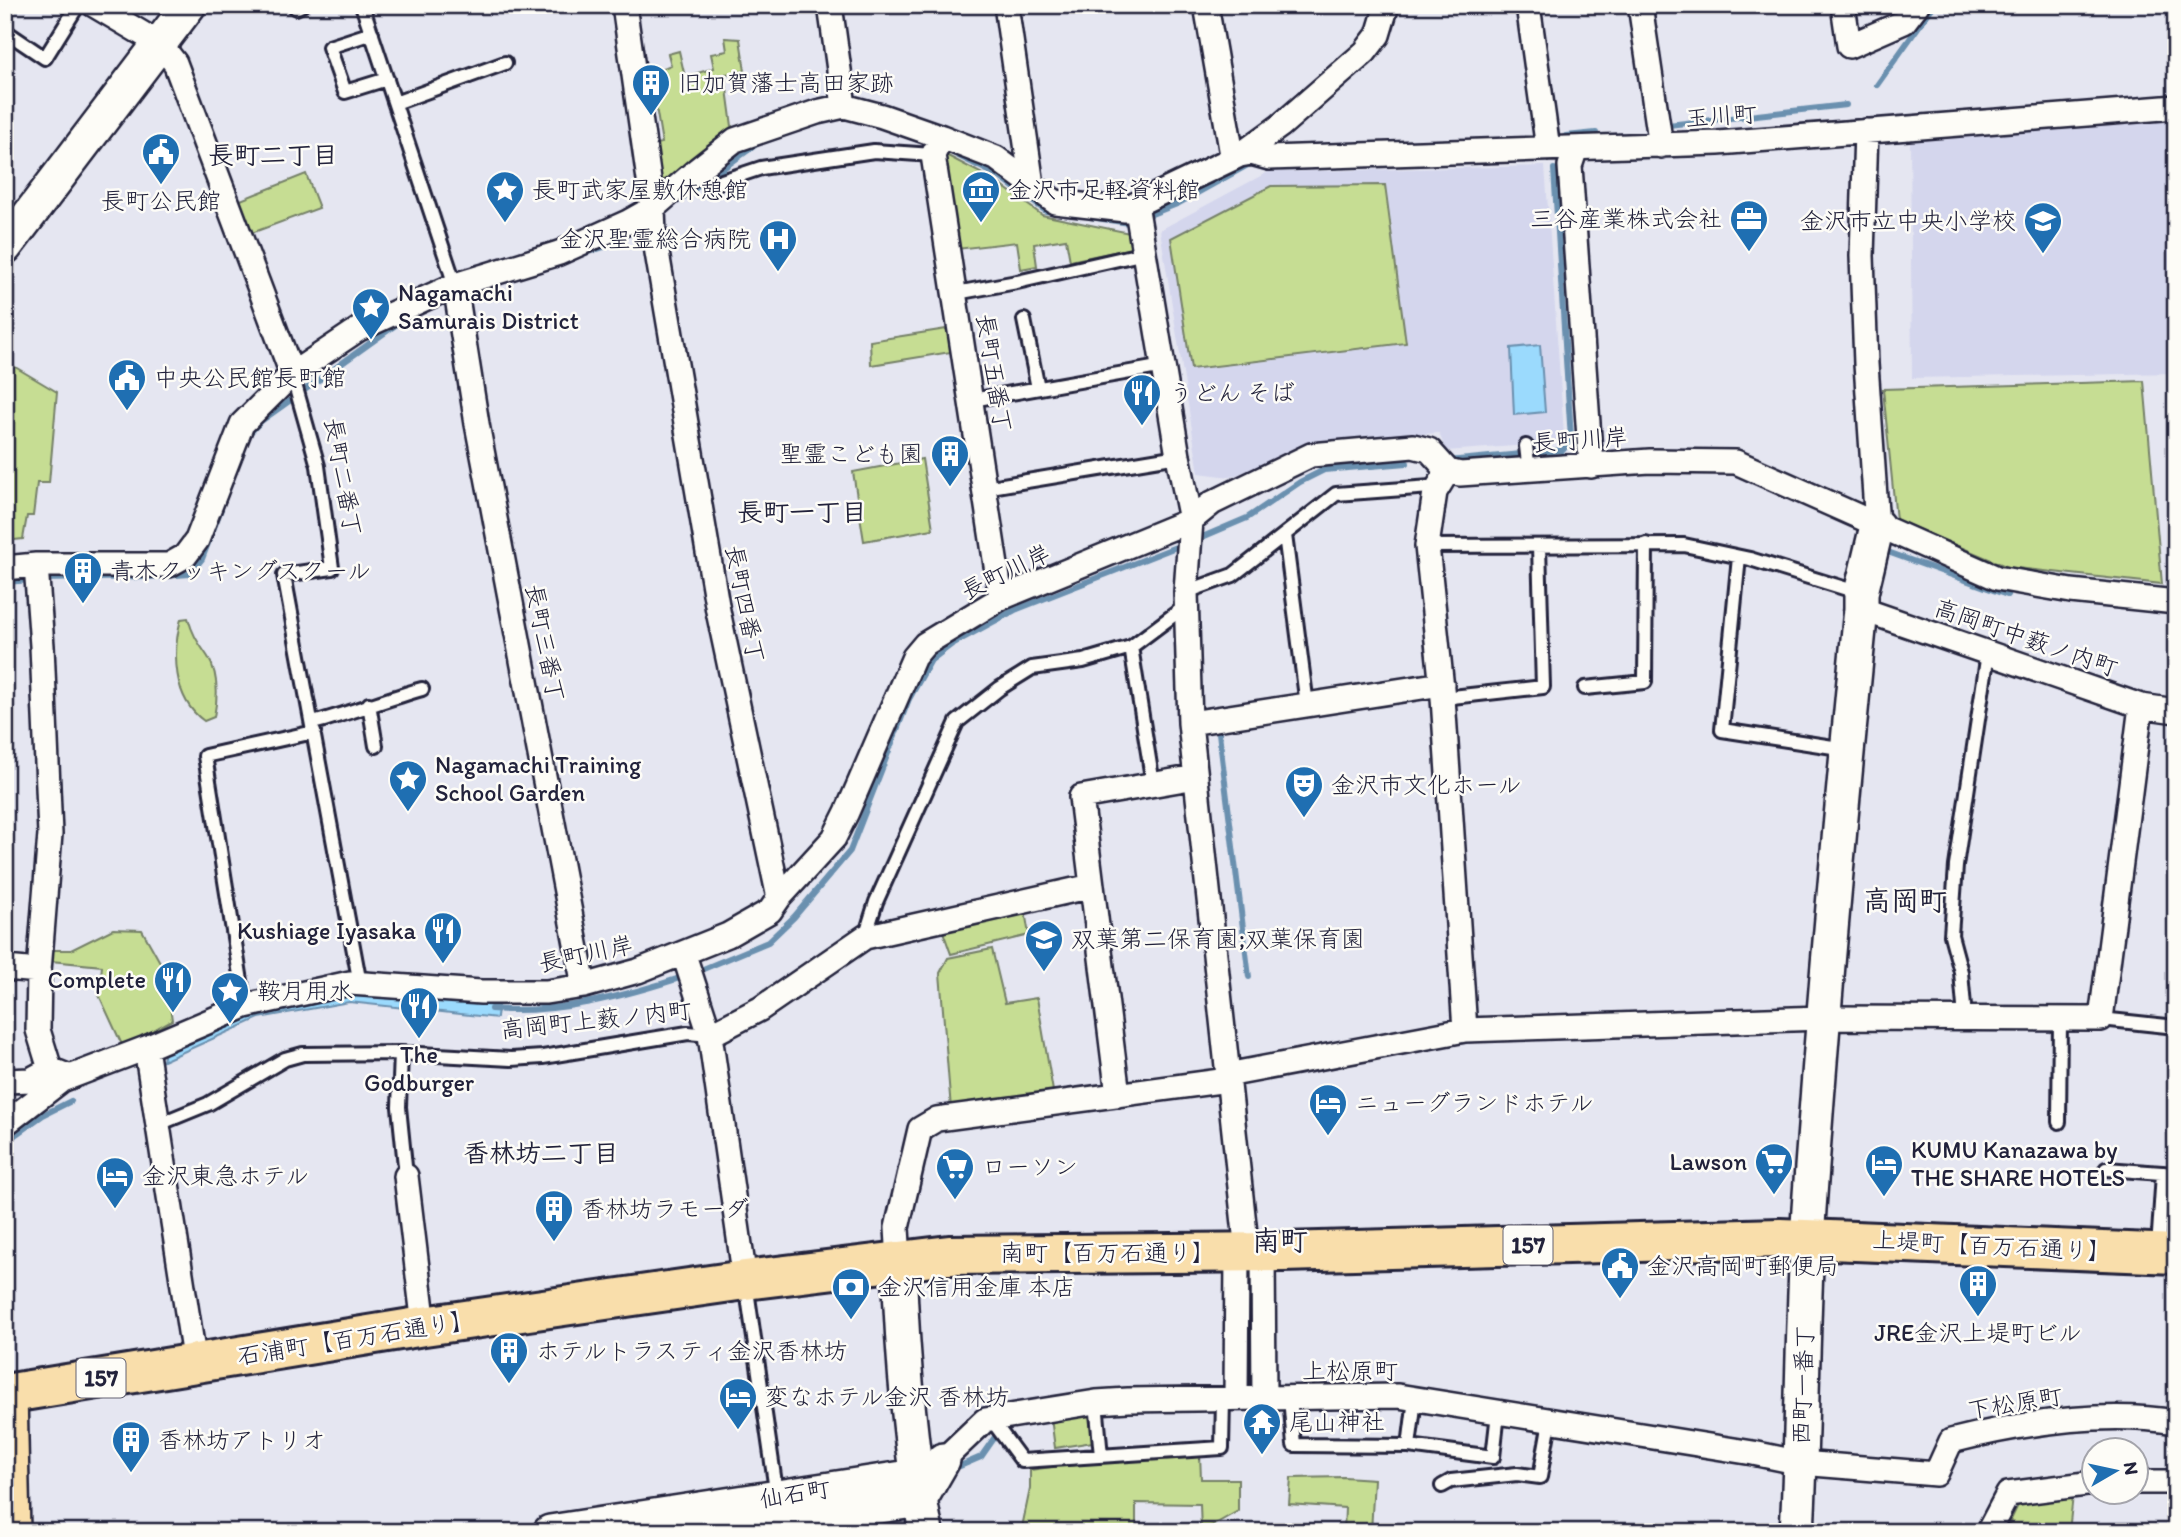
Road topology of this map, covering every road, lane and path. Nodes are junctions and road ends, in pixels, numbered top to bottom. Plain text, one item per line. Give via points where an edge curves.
1 (78, 5) edge
2 (94, 5) edge
3 (188, 5) edge
4 (362, 5) edge
5 (624, 5) edge
6 (830, 5) edge
7 (1006, 5) edge
8 (1206, 5) edge
9 (1387, 5) edge
10 (1528, 5) edge
11 (1640, 5) edge
12 (1843, 5) edge
13 (1917, 5) edge
14 (5, 31) edge
15 (372, 33) junction
16 (160, 44) junction
17 (505, 63) dead end
18 (387, 79) junction
19 (396, 103) junction
20 (844, 106) junction
21 (2176, 107) edge
22 (1866, 131) junction
23 (938, 146) junction
24 (1661, 146) junction
25 (1576, 148) junction
26 (1548, 149) junction
27 (1254, 155) junction
28 (704, 177) junction
29 (1032, 185) junction
30 (1136, 204) junction
31 (653, 208) junction
32 (5, 247) edge
33 (1145, 253) junction
34 (455, 285) junction
35 (956, 293) junction
36 (1024, 320) dead end
37 (1164, 366) junction
38 (292, 374) junction
39 (1038, 388) junction
40 (972, 400) junction
41 (1178, 456) junction
42 (1591, 466) junction
43 (1448, 471) junction
44 (985, 488) junction
45 (1191, 520) junction
46 (1877, 526) junction
47 (1285, 535) junction
48 (1646, 544) junction
49 (1427, 546) junction
50 (1539, 546) junction
51 (1739, 557) junction
52 (5, 568) edge
53 (36, 574) junction
54 (1001, 598) junction
55 (1186, 598) junction
56 (1861, 601) junction
57 (2176, 602) edge
58 (1131, 647) junction
59 (1988, 653) junction
60 (1585, 688) dead end
61 (422, 689) dead end
62 (1443, 691) junction
63 (369, 704) junction
64 (1307, 705) junction
65 (2141, 706) junction
66 (2176, 711) edge
67 (1190, 723) junction
68 (314, 727) junction
69 (376, 746) dead end
70 (1846, 749) junction
71 (1196, 778) junction
72 (1153, 784) junction
73 (1092, 886) junction
74 (779, 898) junction
75 (865, 937) junction
76 (684, 959) junction
77 (5, 968) edge
78 (39, 971) junction
79 (360, 984) junction
80 (584, 986) junction
81 (245, 1006) junction
82 (1822, 1018) junction
83 (1965, 1018) junction
84 (2101, 1019) junction
85 (2060, 1020) junction
86 (2176, 1027) edge
87 (1465, 1030) junction
88 (710, 1035) junction
89 (401, 1053) junction
90 (147, 1058) junction
91 (60, 1073) junction
92 (1227, 1078) junction
93 (5, 1081) edge
94 (1118, 1095) junction
95 (2059, 1122) dead end
96 (5, 1124) edge
97 (159, 1124) junction
98 (2106, 1169) dead end
99 (2169, 1173) edge
100 (406, 1176) joint
101 (1808, 1238) junction
102 (1249, 1252) junction
103 (2167, 1254) edge
104 (899, 1261) junction
105 (745, 1280) junction
106 (424, 1326) junction
107 (195, 1364) junction
108 (7, 1393) edge
109 (1290, 1397) junction
110 (1229, 1398) junction
111 (1264, 1398) junction
112 (1415, 1399) junction
113 (1097, 1402) junction
114 (1499, 1413) junction
115 (991, 1419) junction
116 (1550, 1421) junction
117 (2176, 1422) edge
118 (1409, 1446) junction
119 (1101, 1456) junction
120 (1801, 1463) junction
121 (2150, 1482) edge
122 (2176, 1482) edge
123 (2080, 1485) edge
124 (1442, 1486) dead end
125 (926, 1492) edge
126 (777, 1497) junction
127 (9, 1525) edge
128 (643, 1525) edge
129 (550, 1532) edge
130 (706, 1532) edge
131 (1797, 1532) edge
132 (1988, 1532) edge

1 - 14 lane via 45,58
2 - 16 street
3 - 16 street
4 - 15 lane
5 - 31 street
6 - 20 street
7 - 29 street
8 - 27 street via 1231,149
9 - 27 street via 1378,35 1365,52 1280,126
10 - 26 street
11 - 24 street
12 - 13 street via 1849,46 1904,22
15 - 18 lane
15 - 18 lane via 330,47 345,92
16 - 32 street
16 - 38 street, 長町二番丁 via 175,63
17 - 19 lane
18 - 19 lane
19 - 34 lane
20 - 23 street
20 - 28 street via 735,140
21 - 22 street, 玉川町
22 - 24 street, 玉川町
22 - 46 street via 1862,269
23 - 28 lane via 874,150
23 - 29 street via 996,159
23 - 35 street, 長町五番丁
24 - 25 street, 玉川町
25 - 26 street, 玉川町
25 - 42 street via 1570,166
26 - 27 street, 玉川町
27 - 30 street
28 - 31 street
29 - 30 street via 1055,202 1125,210
30 - 33 street
31 - 34 street via 559,253
31 - 74 street, 長町四番丁 via 718,611
33 - 35 lane
33 - 37 street
34 - 38 street via 359,329
34 - 80 street, 長町三番丁 via 477,424
35 - 40 street, 長町五番丁
36 - 39 lane
37 - 39 lane
37 - 41 street
38 - 53 street via 242,425 197,540 185,556 170,565
38 - 68 lane, 長町二番丁 via 318,466 332,568 284,575
39 - 40 lane
40 - 44 street, 長町五番丁
41 - 44 lane
41 - 45 street
42 - 43 street, 長町川岸 via 1527,460 1460,474
42 - 46 street, 長町川岸 via 1736,462
43 - 45 street, 長町川岸 via 1429,450 1413,446 1311,455 1212,503
43 - 47 lane via 1431,487 1336,494
43 - 49 street via 1435,492
44 - 54 street, 長町五番丁
45 - 54 street, 長町川岸
45 - 55 street
46 - 56 street, 西町一番丁
46 - 57 street, 長町川岸 via 1997,578
47 - 55 lane via 1233,575
47 - 64 lane
48 - 50 lane
48 - 51 lane via 1685,545
48 - 60 lane via 1645,682
49 - 50 lane
49 - 62 street
50 - 62 lane via 1544,687
51 - 56 lane
51 - 70 lane via 1722,730
52 - 53 street
53 - 78 street via 50,834
54 - 74 street, 長町川岸 via 925,644 914,657 834,838
55 - 58 lane
55 - 67 street
56 - 59 street, 高岡町中薮ノ内町
56 - 70 street, 西町一番丁
58 - 72 lane
58 - 75 lane via 1032,668 957,722 876,902
59 - 65 street, 高岡町中薮ノ内町
59 - 83 lane via 1956,866 1951,935 1961,972
61 - 63 lane
62 - 64 street
62 - 87 street
63 - 68 lane
63 - 69 lane
64 - 67 street
65 - 66 street, 高岡町中薮ノ内町
65 - 84 street
67 - 71 street
68 - 79 lane, 長町二番丁
68 - 81 lane via 205,756
70 - 82 street, 西町一番丁
71 - 72 street
71 - 92 street
72 - 73 street via 1081,797
73 - 75 street
73 - 94 street
74 - 76 street, 長町川岸 via 770,911
75 - 88 street, 高岡町上薮ノ内町 via 760,1009
76 - 80 street, 長町川岸
76 - 88 street
77 - 78 street
78 - 91 street via 38,1030
79 - 80 street, 長町川岸 via 520,992
79 - 81 street, 長町川岸
81 - 90 street, 長町川岸
82 - 83 street
82 - 87 street
82 - 101 street, 西町一番丁
83 - 85 street
84 - 85 street
84 - 86 lane
85 - 95 lane
87 - 92 street
88 - 89 lane, 高岡町上薮ノ内町 via 688,1033 511,1059
88 - 105 street
89 - 97 lane, 高岡町上薮ノ内町 via 317,1053 285,1059 245,1085
89 - 100 lane via 399,1107
90 - 91 street, 長町川岸
90 - 97 street
91 - 93 street
91 - 96 street, 長町川岸 via 62,1080
92 - 94 street
92 - 102 street
94 - 104 street via 937,1119 920,1129 897,1228
97 - 107 street
98 - 99 lane
99 - 103 lane
100 - 106 street
101 - 102 highway, 南町【百万石通り】 / 157
101 - 103 highway, 上堤町【百万石通り】 / 157
101 - 120 street, 西町一番丁
102 - 104 highway, 南町【百万石通り】 / 157 via 949,1255
102 - 110 street
102 - 111 street
104 - 105 highway, 南町【百万石通り】 / 157
104 - 125 street
105 - 106 highway, 石浦町【百万石通り】 / 157
105 - 126 lane
106 - 107 highway, 石浦町【百万石通り】 / 157
107 - 108 highway, 石浦町【百万石通り】 / 157
108 - 127 main road
109 - 111 street, 上松原町
109 - 112 street, 上松原町
109 - 118 lane via 1294,1445
110 - 111 street, 上松原町
110 - 113 street, 上松原町
110 - 119 lane via 1222,1448
112 - 114 street, 上松原町
112 - 118 lane
113 - 115 street, 上松原町
113 - 119 lane
114 - 116 street, 上松原町
114 - 118 lane via 1493,1457
115 - 119 lane via 1023,1461
115 - 125 street, 上松原町 via 985,1420
116 - 120 street, 上松原町
116 - 124 lane via 1541,1477 1517,1474 1451,1481
117 - 120 street, 下松原町 via 2149,1417 2037,1422 1984,1433 1951,1441 1936,1474
120 - 131 street, 西町一番丁
121 - 122 street
123 - 132 street via 2008,1494
125 - 126 street, 仙石町
125 - 130 street, 仙石町
126 - 128 street, 仙石町
128 - 129 street, 仙石町

